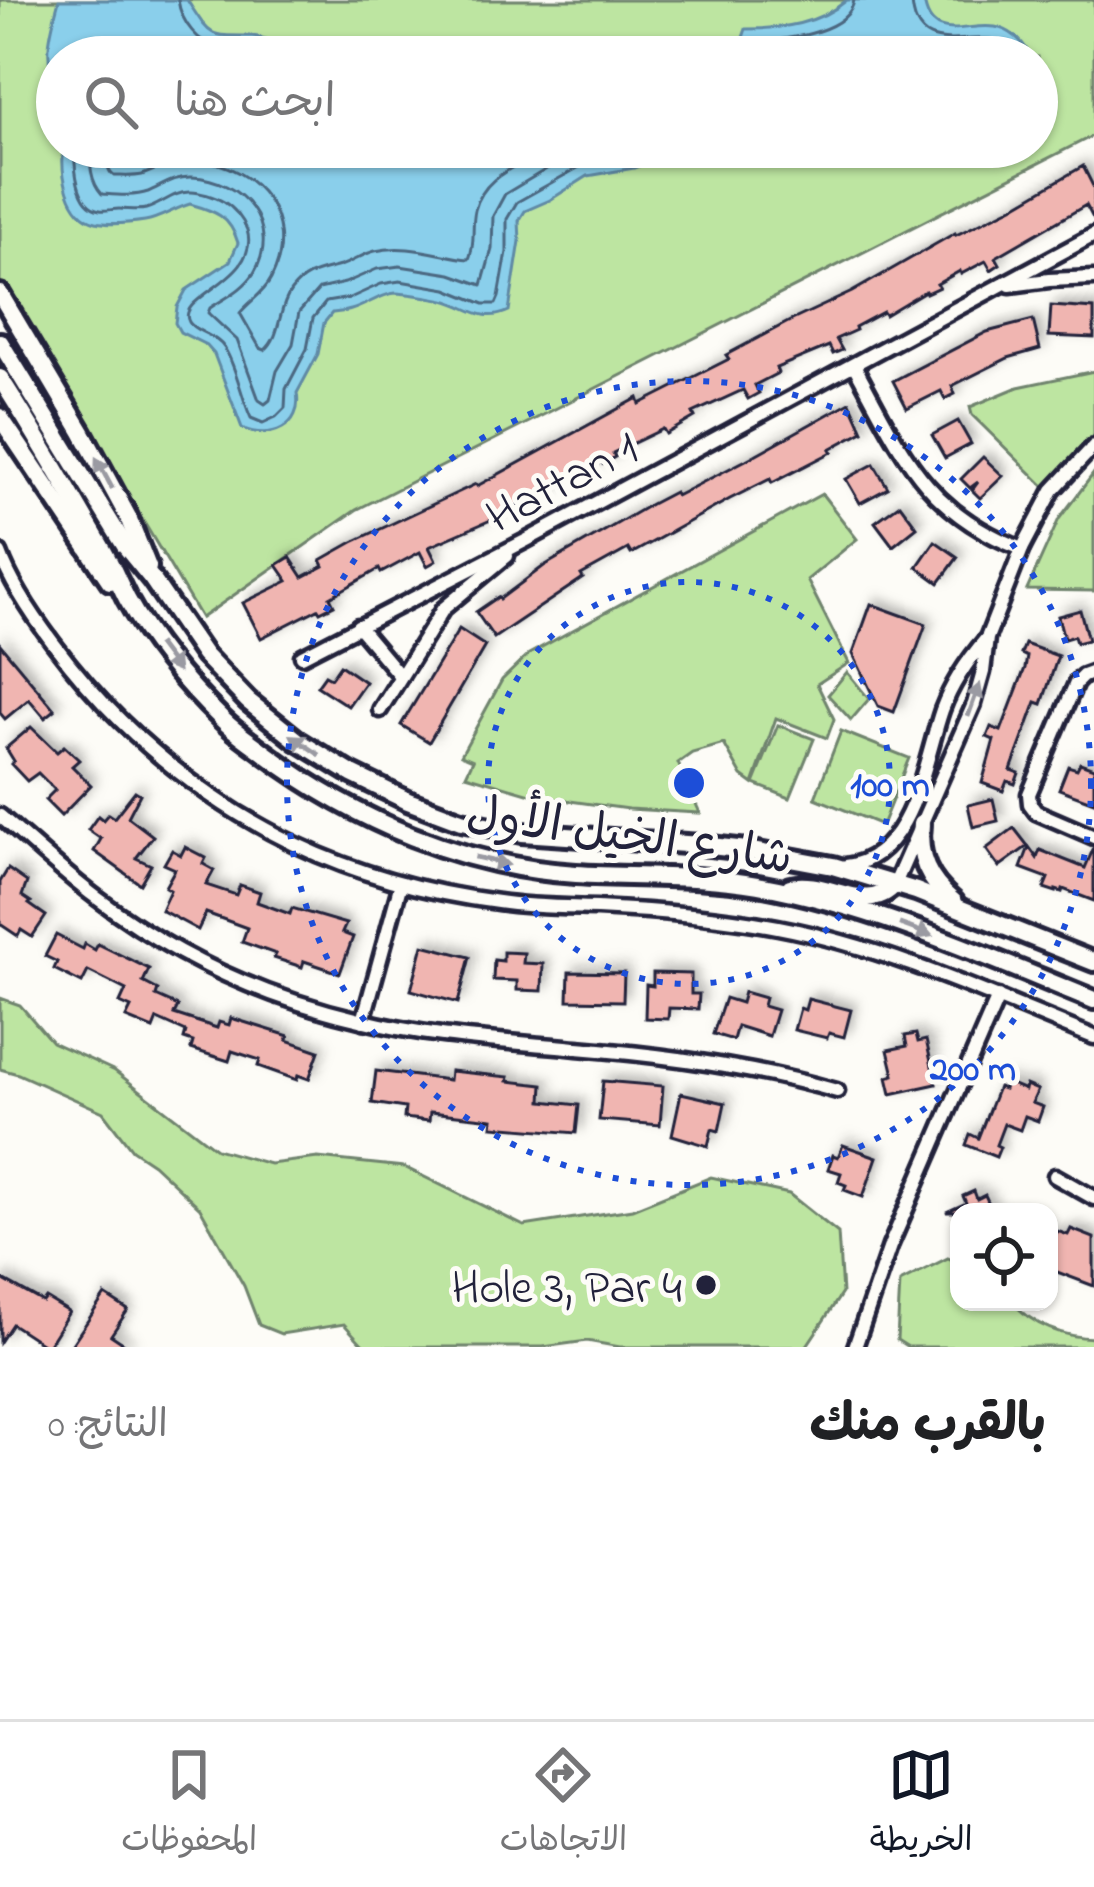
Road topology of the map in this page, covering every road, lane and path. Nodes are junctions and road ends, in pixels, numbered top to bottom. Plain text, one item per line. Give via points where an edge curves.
1 (1094, 235) edge
2 (1072, 246) junction
3 (1075, 278) junction
4 (1094, 278) edge
5 (997, 287) junction
6 (0, 294) edge
7 (0, 342) edge
8 (854, 365) junction
9 (0, 377) edge
10 (0, 417) edge
11 (1094, 446) edge
12 (527, 540) junction
13 (1022, 549) junction
14 (1, 558) edge
15 (152, 579) junction
16 (418, 594) junction
17 (127, 599) junction
18 (434, 620) junction
19 (358, 626) junction
20 (987, 638) junction
21 (302, 656) dead end
22 (1094, 673) edge
23 (400, 676) junction
24 (380, 710) dead end
25 (0, 815) edge
26 (921, 824) junction
27 (1094, 837) edge
28 (833, 866) junction
29 (400, 884) junction
30 (896, 884) junction
31 (783, 890) junction
32 (964, 910) junction
33 (1094, 962) edge
34 (998, 997) junction
35 (1094, 1000) edge
36 (363, 1021) junction
37 (1094, 1037) edge
38 (838, 1091) dead end
39 (1055, 1176) dead end
40 (1094, 1198) edge
41 (855, 1347) edge

1 - 2 street, Hattan 1
2 - 3 street
2 - 5 street, Hattan 1
3 - 4 street, Hattan 1
3 - 5 street, Hattan 1
5 - 8 street, Hattan 1
15 -> 6 main road via 128,517
7 - 15 main road, شارع الخيل الأول
8 - 12 street, Hattan 1
8 - 13 street via 930,491 972,526
9 - 17 main road, شارع الخيل الأول
10 - 17 main road
11 - 13 street via 1053,490
12 - 16 street, Hattan 1
12 - 18 street
13 - 20 street
14 - 29 street via 65,658 156,756 283,841
28 -> 15 main road, شارع الخيل الأول via 701,845 522,833 408,801 316,752 248,701 204,655
16 - 18 street
16 - 19 street, Hattan 1
17 -> 31 main road, شارع الخيل الأول via 225,723 338,803 396,830 515,866
18 - 23 street
19 - 21 street, Hattan 1
19 - 23 street
26 -> 20 street via 974,704
20 - 28 street via 949,693 896,837 871,860
22 - 27 street via 1076,682 1030,794 1036,812
23 - 24 street
25 - 36 street via 95,897 178,950 250,985
26 - 30 street
26 - 32 main road via 928,874
28 - 30 main road, شارع الخيل الأول
29 - 34 street via 500,902 779,928 888,955
29 - 36 street
30 - 31 main road via 868,899 812,884
30 - 32 main road, شارع الخيل الأول
31 -> 35 main road, شارع الخيل الأول via 913,929
32 - 33 main road, شارع الخيل الأول
34 - 37 street
34 - 41 street
36 - 38 street via 645,1054
39 - 40 street

